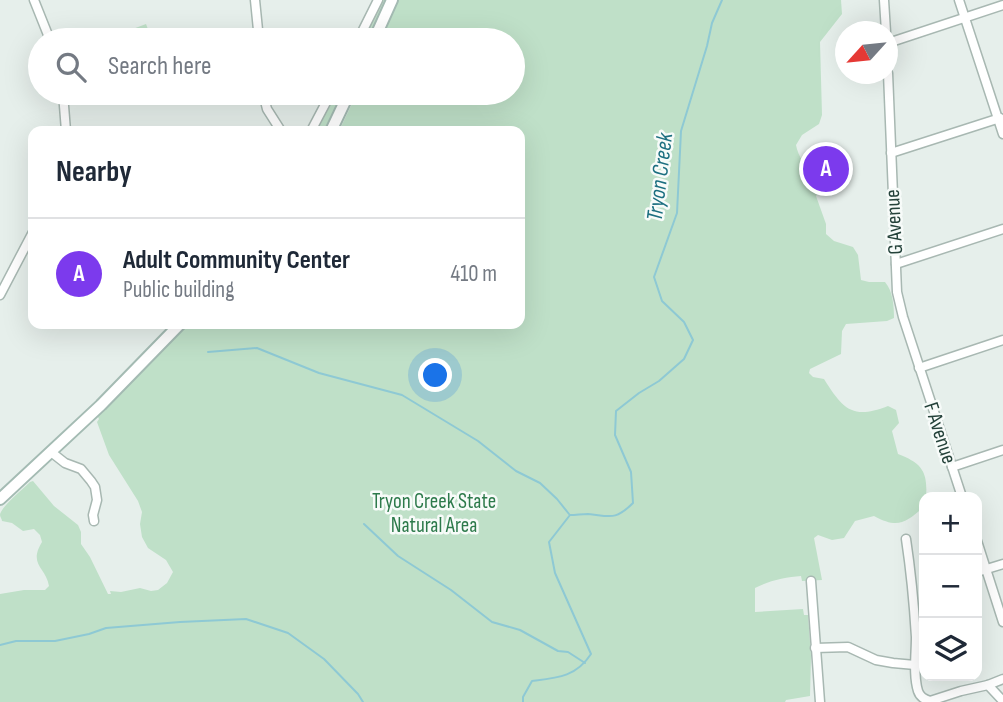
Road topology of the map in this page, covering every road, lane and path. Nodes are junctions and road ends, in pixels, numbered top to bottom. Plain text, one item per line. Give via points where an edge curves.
1 (34, 0) edge
2 (255, 0) edge
3 (378, 0) edge
4 (392, 0) edge
5 (884, 0) edge
6 (959, 0) edge
7 (1003, 5) edge
8 (965, 18) junction
9 (885, 21) edge
10 (45, 28) edge
11 (258, 28) edge
12 (364, 28) edge
13 (379, 28) edge
14 (898, 39) edge
15 (888, 84) edge
16 (64, 105) edge
17 (266, 105) edge
18 (325, 105) edge
19 (343, 105) edge
20 (1000, 118) edge
21 (65, 126) edge
22 (278, 126) edge
23 (314, 126) edge
24 (333, 126) edge
25 (1003, 134) edge
26 (891, 153) junction
27 (1003, 229) edge
28 (28, 241) edge
29 (896, 264) junction
30 (0, 295) edge
31 (175, 329) edge
32 (1003, 340) edge
33 (919, 368) junction
34 (1003, 450) edge
35 (51, 452) junction
36 (952, 467) junction
37 (960, 492) edge
38 (0, 499) edge
39 (94, 521) dead end
40 (906, 539) dead end
41 (1003, 564) edge
42 (982, 571) edge
43 (982, 573) edge
44 (811, 581) dead end
45 (919, 592) edge
46 (914, 593) junction
47 (1003, 622) edge
48 (815, 648) junction
49 (915, 665) junction
50 (1003, 679) edge
51 (988, 685) junction
52 (930, 701) edge
53 (1003, 701) edge
54 (820, 702) edge

1 - 10 street
2 - 11 street
3 - 12 street
4 - 13 main road
5 - 9 street
6 - 8 street
7 - 8 street
8 - 14 street
8 - 20 street
15 - 26 street, G Avenue
16 - 21 street
17 - 22 street
18 - 23 street
19 - 24 main road
20 - 25 street
20 - 26 street
26 - 29 street, G Avenue
27 - 29 street
28 - 30 street
29 - 33 street, G Avenue via 898,301
31 - 35 main road
32 - 33 street
33 - 36 street, F Avenue
34 - 36 street
35 - 38 main road
35 - 39 street via 81,469 95,487
36 - 37 street, F Avenue
40 - 46 street
41 - 42 street
43 - 47 street
44 - 48 street
45 - 46 street
46 - 49 street
48 - 49 street via 848,647 876,660
48 - 54 street
49 - 52 street via 919,694
50 - 51 street
51 - 52 street
51 - 53 street

